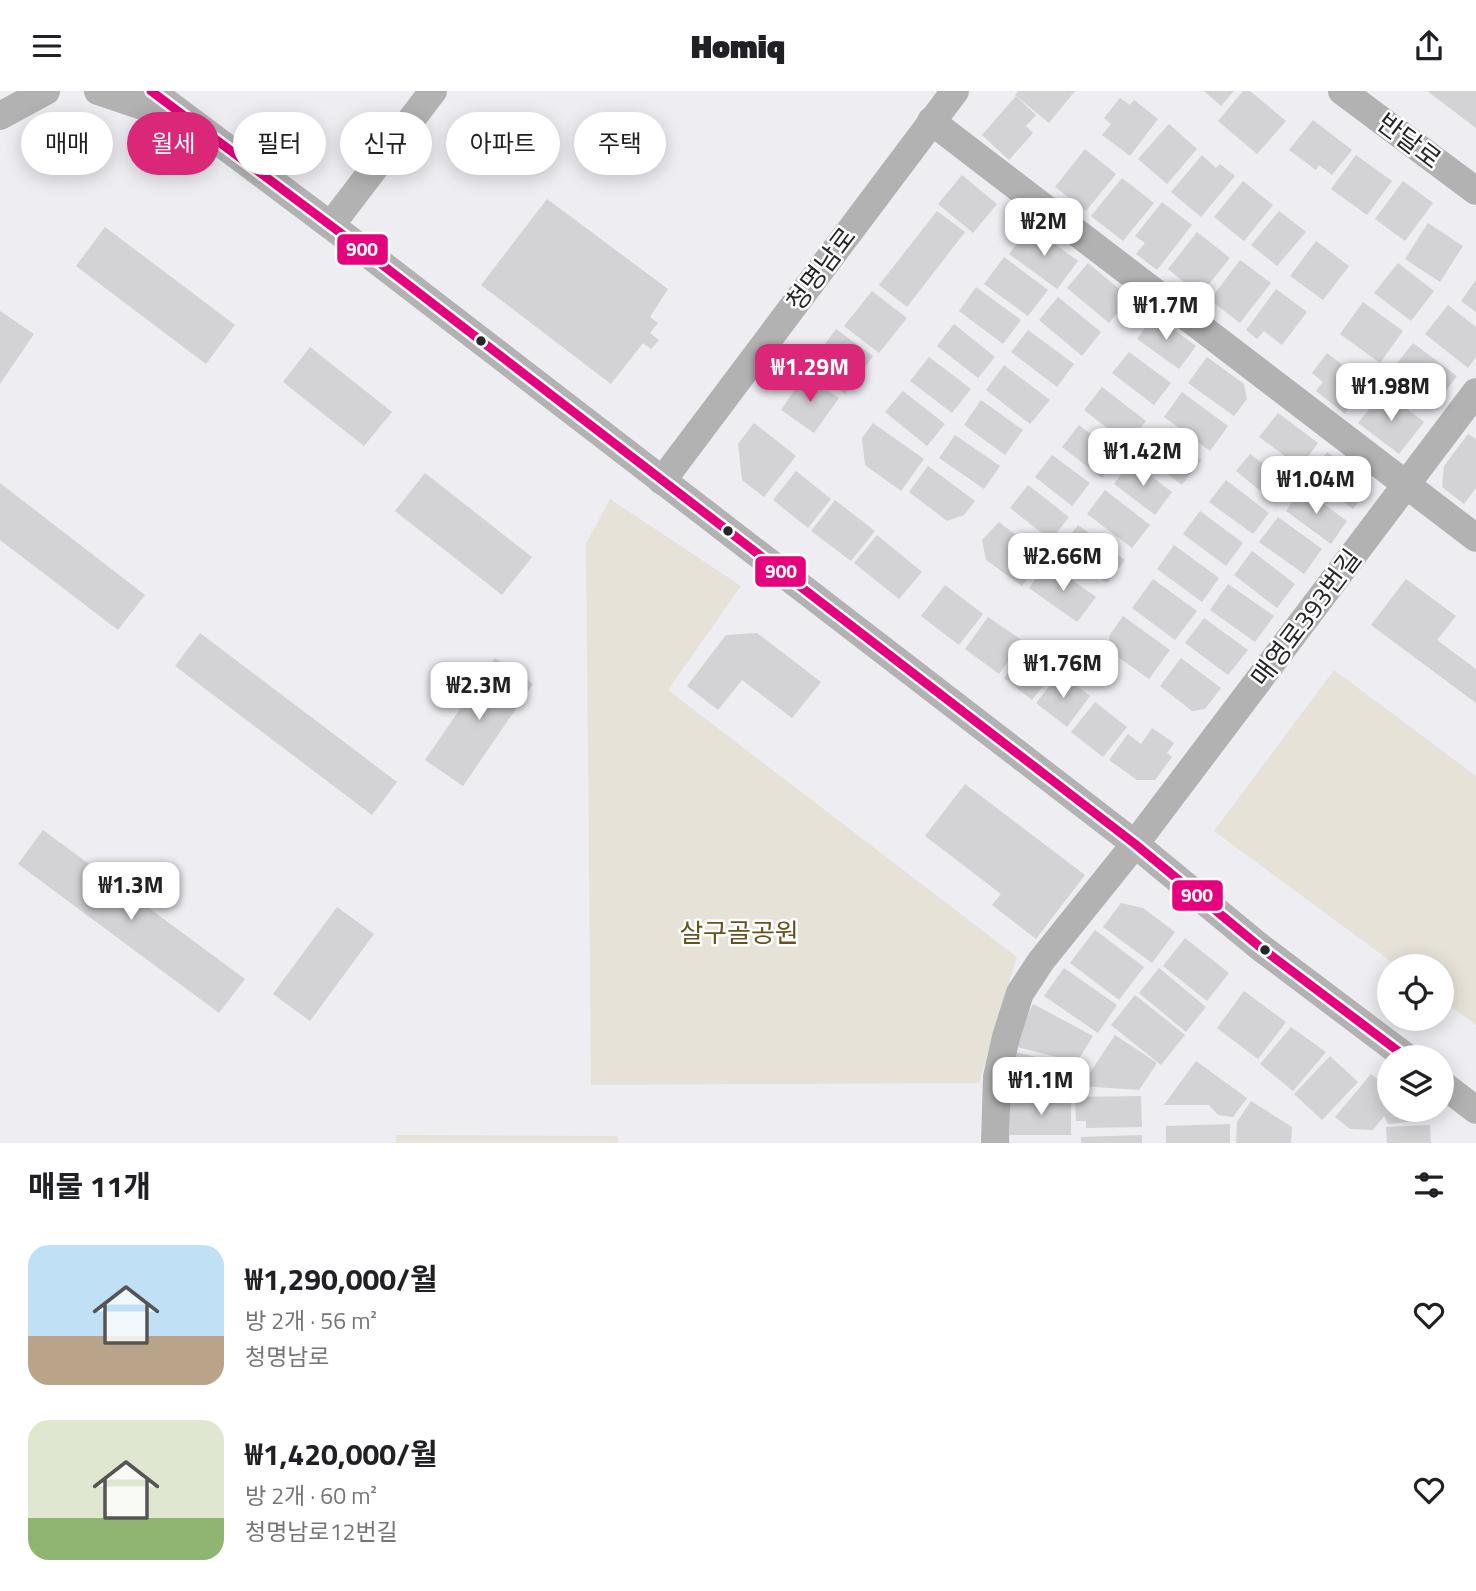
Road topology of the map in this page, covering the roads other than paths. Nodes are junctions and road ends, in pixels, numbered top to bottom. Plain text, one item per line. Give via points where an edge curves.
1 (46, 91) edge
2 (99, 91) edge
3 (151, 91) edge
4 (173, 91) edge
5 (433, 91) edge
6 (955, 91) edge
7 (1342, 91) edge
8 (161, 112) edge
9 (180, 112) edge
10 (188, 112) edge
11 (0, 116) edge
12 (931, 121) junction
13 (219, 141) edge
14 (1476, 191) edge
15 (331, 225) junction
16 (1476, 392) edge
17 (662, 481) junction
18 (1406, 485) junction
19 (1476, 538) edge
20 (1135, 844) junction
21 (1390, 1045) edge
22 (1454, 1093) edge
23 (1476, 1110) edge
24 (995, 1143) edge

1 - 11 street
2 - 8 street
3 - 9 street
4 - 10 street
5 - 15 street
6 - 12 street, 청명남로
7 - 14 street, 반달로
12 - 17 street, 청명남로
12 - 18 street
13 - 15 street
15 - 17 street
16 - 18 street, 매영로393번길
17 - 20 street
18 - 19 street
18 - 20 street, 매영로393번길
20 - 21 street via 1260,947
20 - 24 street, 매영로393번길 via 1020,993 997,1077
22 - 23 street

